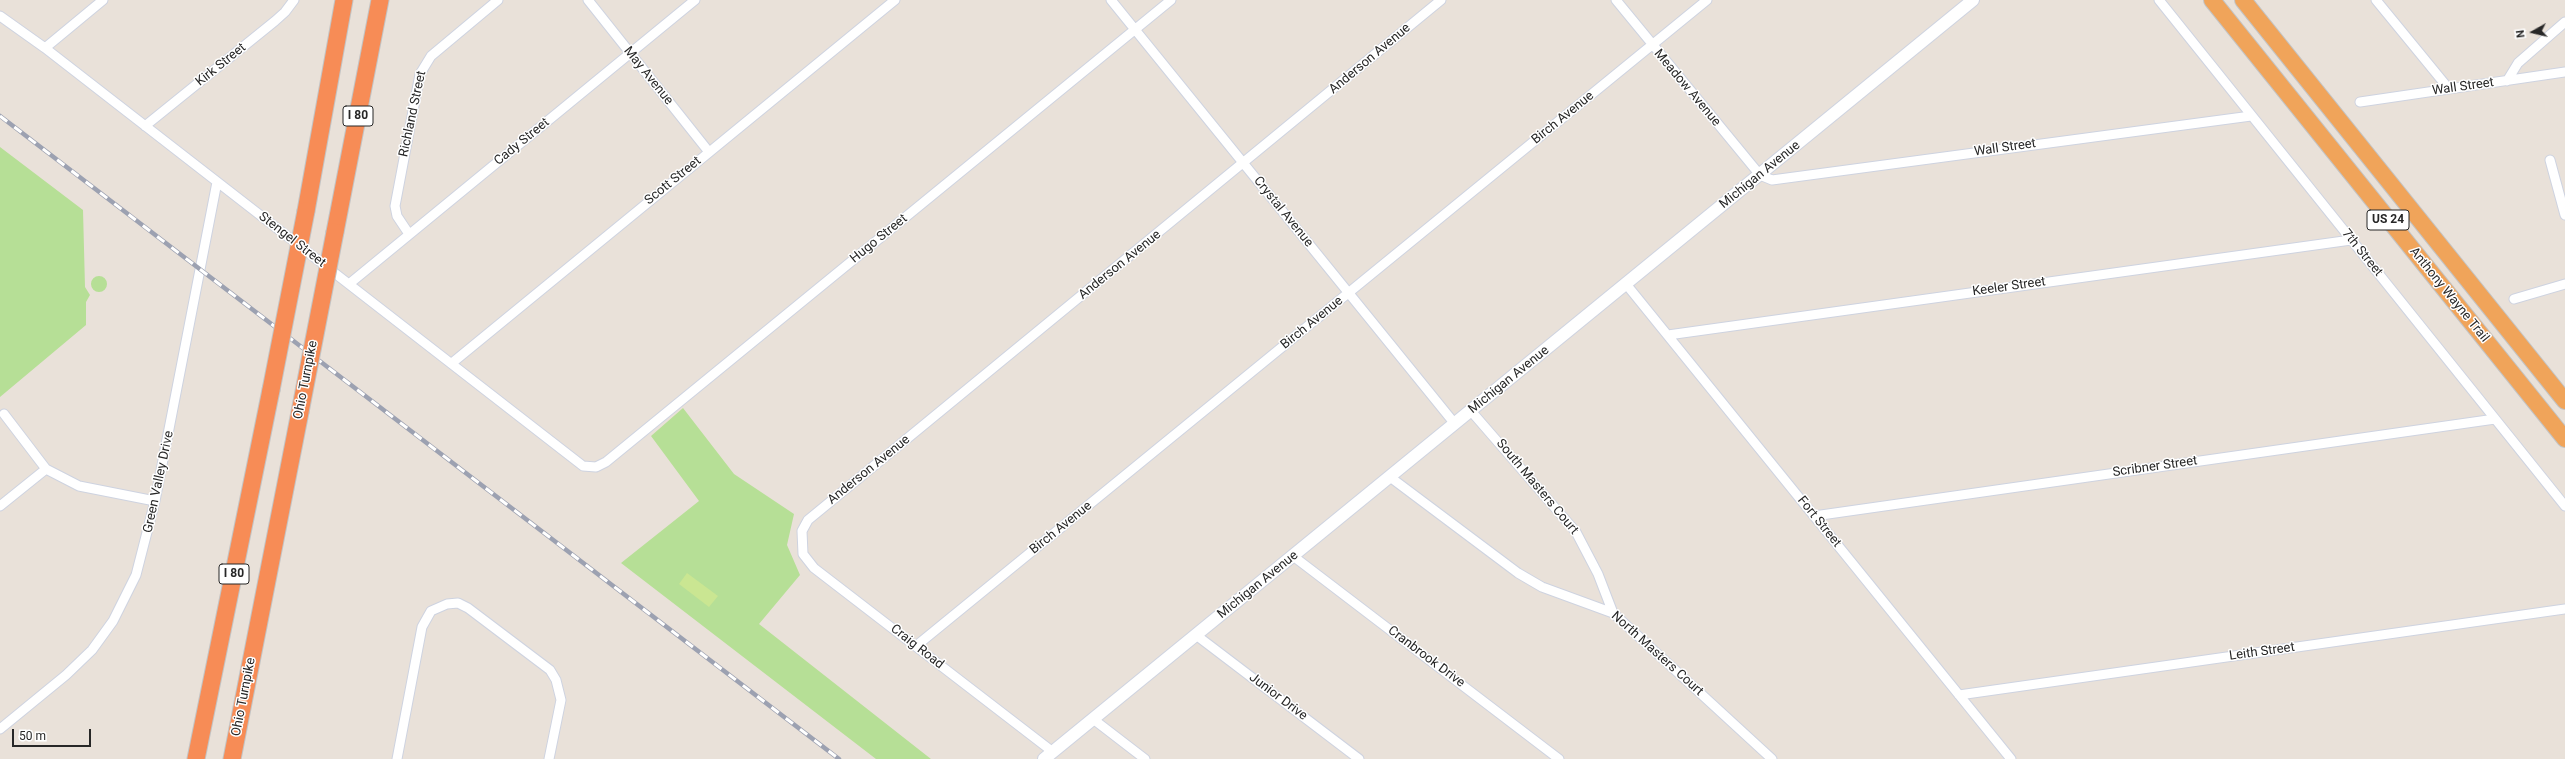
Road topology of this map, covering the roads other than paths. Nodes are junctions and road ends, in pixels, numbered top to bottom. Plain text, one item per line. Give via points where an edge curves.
1 (103, 0) edge
2 (294, 0) edge
3 (344, 0) edge
4 (380, 0) edge
5 (498, 0) edge
6 (588, 0) edge
7 (695, 0) edge
8 (895, 0) edge
9 (1111, 0) edge
10 (1171, 0) edge
11 (1441, 0) edge
12 (1616, 0) edge
13 (1707, 0) edge
14 (1973, 0) edge
15 (2159, 0) edge
16 (2212, 0) edge
17 (2243, 0) edge
18 (2381, 2) edge
19 (0, 16) edge
20 (2565, 22) edge
21 (1135, 29) junction
22 (1652, 45) junction
23 (45, 48) junction
24 (630, 53) junction
25 (2565, 72) edge
26 (2507, 81) junction
27 (2449, 89) junction
28 (2360, 102) dead end
29 (2251, 116) junction
30 (145, 126) junction
31 (709, 152) junction
32 (2550, 160) dead end
33 (1244, 164) junction
34 (1760, 175) junction
35 (217, 182) junction
36 (2565, 215) edge
37 (409, 234) junction
38 (2351, 240) junction
39 (349, 284) junction
40 (1626, 284) junction
41 (2565, 284) edge
42 (1349, 293) junction
43 (2514, 299) dead end
44 (1668, 335) junction
45 (452, 363) junction
46 (2565, 401) edge
47 (1472, 411) junction
48 (4, 414) dead end
49 (2495, 419) junction
50 (1455, 424) junction
51 (2565, 439) edge
52 (583, 466) joint
53 (46, 469) junction
54 (1390, 477) junction
55 (155, 502) junction
56 (0, 506) edge
57 (2565, 506) edge
58 (1814, 516) junction
59 (802, 531) joint
60 (1293, 556) junction
61 (2565, 609) edge
62 (1613, 612) junction
63 (1196, 635) junction
64 (916, 646) junction
65 (1959, 695) junction
66 (1093, 719) junction
67 (0, 729) edge
68 (1048, 756) edge
69 (196, 759) edge
70 (232, 759) edge
71 (397, 759) edge
72 (549, 759) edge
73 (1145, 759) edge
74 (1359, 759) edge
75 (1558, 759) edge
76 (1772, 759) edge
77 (2011, 759) edge

1 - 23 street
2 - 30 street, Kirk Street via 286,12
3 - 69 highway, I 80, bridge via 306,211
4 - 70 highway, Ohio Turnpike / I 80, bridge
5 - 37 street, Richland Street via 435,52 425,62 420,74 395,206 397,216
6 - 24 street, May Avenue
7 - 24 street, Cady Street
8 - 31 street, Scott Street
9 - 21 street, Crystal Avenue
10 - 21 street, Hugo Street
11 - 33 street, Anderson Avenue
12 - 22 street, Meadow Avenue
13 - 22 street, Birch Avenue
14 - 34 street, Michigan Avenue
15 - 29 street, 7th Street
16 - 51 highway, Anthony Wayne Trail / US 24
17 - 46 highway, Anthony Wayne Trail / US 24
18 - 27 street
19 - 23 street, Stengel Street
20 - 26 street via 2518,63
21 - 33 street, Crystal Avenue
21 - 52 street, Hugo Street via 606,462 596,466
22 - 34 street, Meadow Avenue
22 - 42 street, Birch Avenue
23 - 30 street, Stengel Street
24 - 31 street, May Avenue
24 - 37 street, Cady Street
25 - 26 street, Wall Street
26 - 27 street, Wall Street
27 - 28 street, Wall Street
29 - 34 street, Wall Street via 1772,180
29 - 38 street, 7th Street
30 - 35 street, Stengel Street
31 - 45 street, Scott Street
32 - 36 street
33 - 42 street, Crystal Avenue
33 - 59 street, Anderson Avenue via 808,520
34 - 40 street, Michigan Avenue
35 - 39 street, Stengel Street
35 - 55 street, Green Valley Drive
37 - 39 street, Cady Street
38 - 44 street, Keeler Street
38 - 49 street, 7th Street
39 - 45 street, Stengel Street
40 - 44 street, Fort Street
40 - 47 street, Michigan Avenue
41 - 43 street
42 - 50 street, Crystal Avenue
42 - 64 street, Birch Avenue
44 - 58 street, Fort Street
45 - 52 street, Stengel Street
47 - 50 street, Michigan Avenue
47 - 62 street, South Masters Court via 1576,532 1598,574
48 - 53 street
49 - 57 street, 7th Street
49 - 58 street, Scribner Street
50 - 54 street, Michigan Avenue
53 - 55 street via 79,486
53 - 56 street
54 - 60 street, Michigan Avenue
54 - 62 street, North Masters Court via 1518,574 1542,587
55 - 67 street, Green Valley Drive via 136,575 113,621 92,650 66,675
58 - 65 street, Fort Street
59 - 64 street, Craig Road via 803,554 814,568
60 - 63 street, Michigan Avenue
60 - 75 street, Cranbrook Drive
61 - 65 street, Leith Street
62 - 76 street, North Masters Court
63 - 66 street, Michigan Avenue
63 - 74 street, Junior Drive
64 - 68 street, Craig Road
65 - 77 street, Fort Street
66 - 68 street, Michigan Avenue
66 - 73 street
71 - 72 street via 422,627 431,611 447,604 458,603 550,670 556,680 560,700

